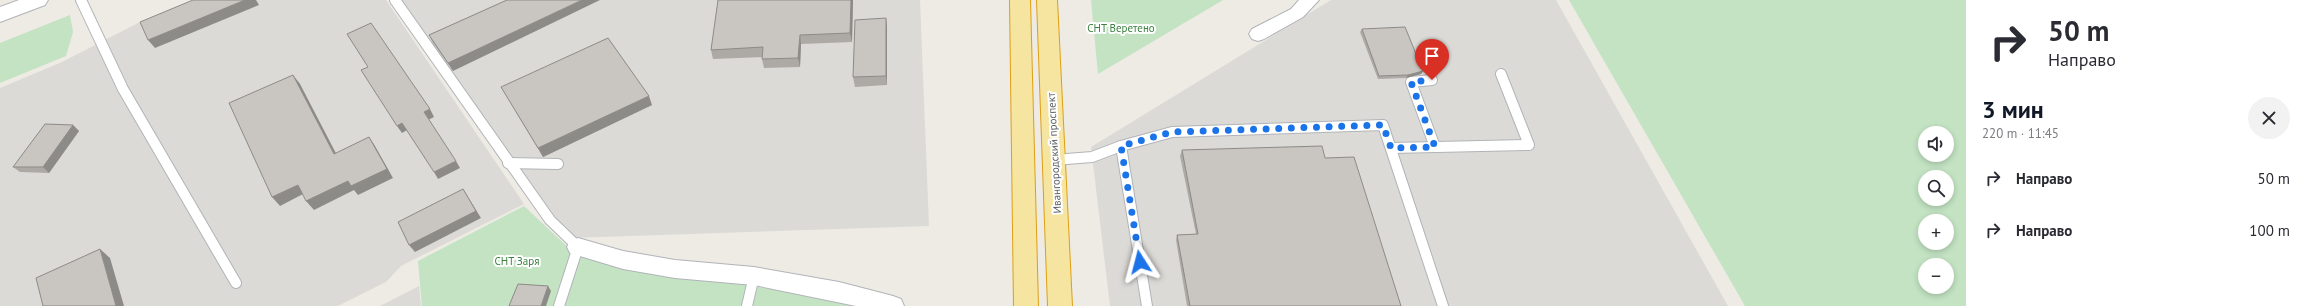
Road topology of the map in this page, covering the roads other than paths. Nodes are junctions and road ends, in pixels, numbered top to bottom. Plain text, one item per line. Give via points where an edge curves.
1 (38, 0) edge
2 (81, 0) edge
3 (396, 0) edge
4 (1020, 0) edge
5 (1047, 0) edge
6 (1310, 0) edge
7 (0, 15) edge
8 (1258, 34) dead end
9 (1501, 74) dead end
10 (1432, 80) dead end
11 (1121, 146) junction
12 (1435, 147) junction
13 (1391, 148) junction
14 (1054, 160) junction
15 (508, 162) junction
16 (558, 164) dead end
17 (578, 247) junction
18 (754, 276) junction
19 (236, 283) dead end
20 (558, 306) edge
21 (748, 306) edge
22 (894, 306) edge
23 (1026, 306) edge
24 (1060, 306) edge
25 (1147, 306) edge
26 (1443, 306) edge

1 - 7 main road
2 - 19 lane via 123,89
3 - 15 lane
4 - 23 highway
5 - 14 highway, Ивангородский проспект
6 - 8 street via 1297,13
9 - 12 lane via 1529,145
10 - 12 lane via 1411,82
11 - 13 lane via 1172,132 1383,125
11 - 14 lane via 1092,157
11 - 25 lane
12 - 13 lane
13 - 26 lane
14 - 24 highway, Ивангородский проспект
15 - 16 lane
15 - 17 lane via 550,220
17 - 18 street via 623,260 675,269
17 - 20 lane
18 - 21 lane
18 - 22 street via 839,292

